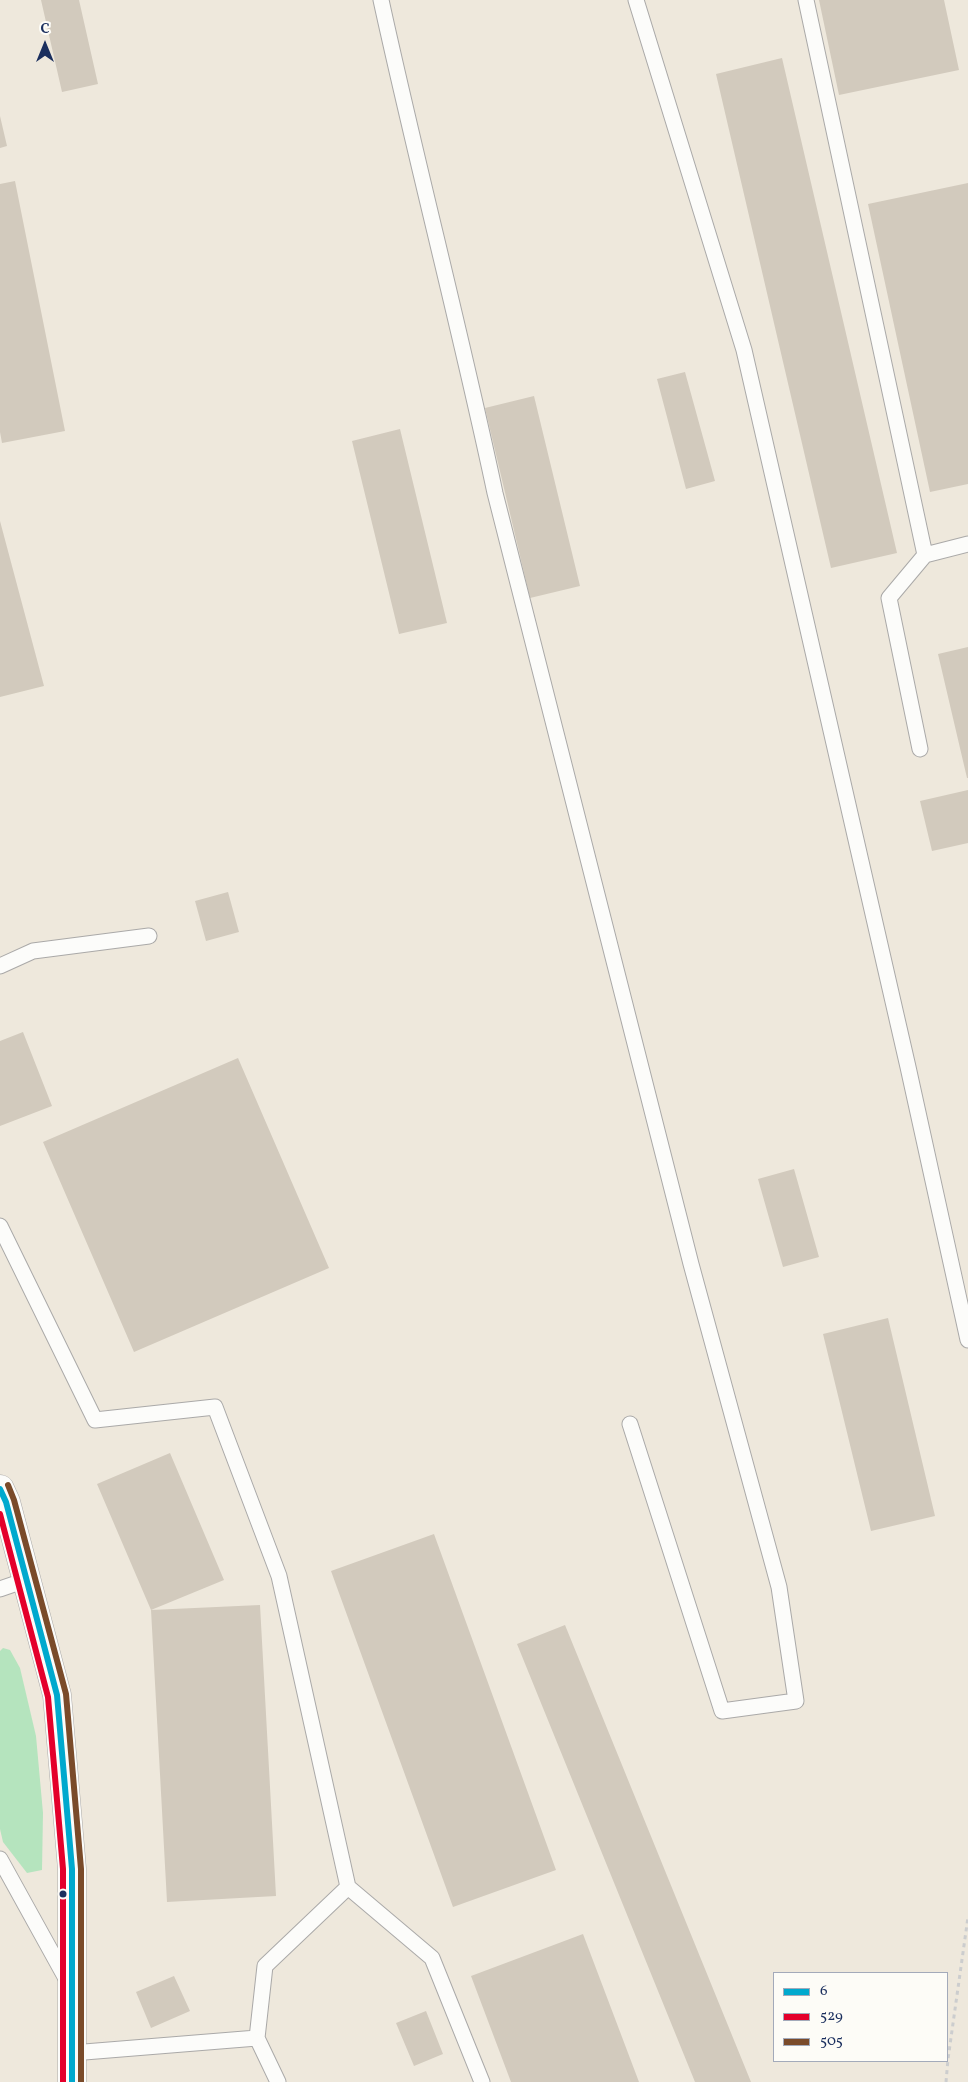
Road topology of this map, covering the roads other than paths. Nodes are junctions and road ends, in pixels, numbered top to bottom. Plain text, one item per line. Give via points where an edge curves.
1 (381, 0) edge
2 (636, 0) edge
3 (806, 0) edge
4 (968, 544) edge
5 (925, 555) junction
6 (920, 749) dead end
7 (149, 936) dead end
8 (0, 966) edge
9 (0, 1226) edge
10 (968, 1340) edge
11 (630, 1424) dead end
12 (0, 1490) edge
13 (26, 1580) junction
14 (0, 1589) edge
15 (0, 1859) edge
16 (348, 1887) junction
17 (72, 1988) junction
18 (257, 2038) junction
19 (72, 2053) junction
20 (72, 2082) edge
21 (278, 2082) edge
22 (482, 2082) edge

1 - 11 lane via 413,146 472,383 497,503 691,1264 779,1587 796,1701 722,1711
2 - 10 lane via 744,350
3 - 5 lane
4 - 5 lane
5 - 6 lane via 889,598
7 - 8 lane via 33,951
9 - 16 lane via 95,1420 215,1407 278,1576
12 - 13 main road
13 - 14 lane
13 - 17 main road via 58,1695 72,1869
15 - 17 lane
16 - 18 lane via 266,1966
16 - 22 lane via 432,1958
17 - 19 main road
18 - 19 lane
18 - 21 lane
19 - 20 main road

